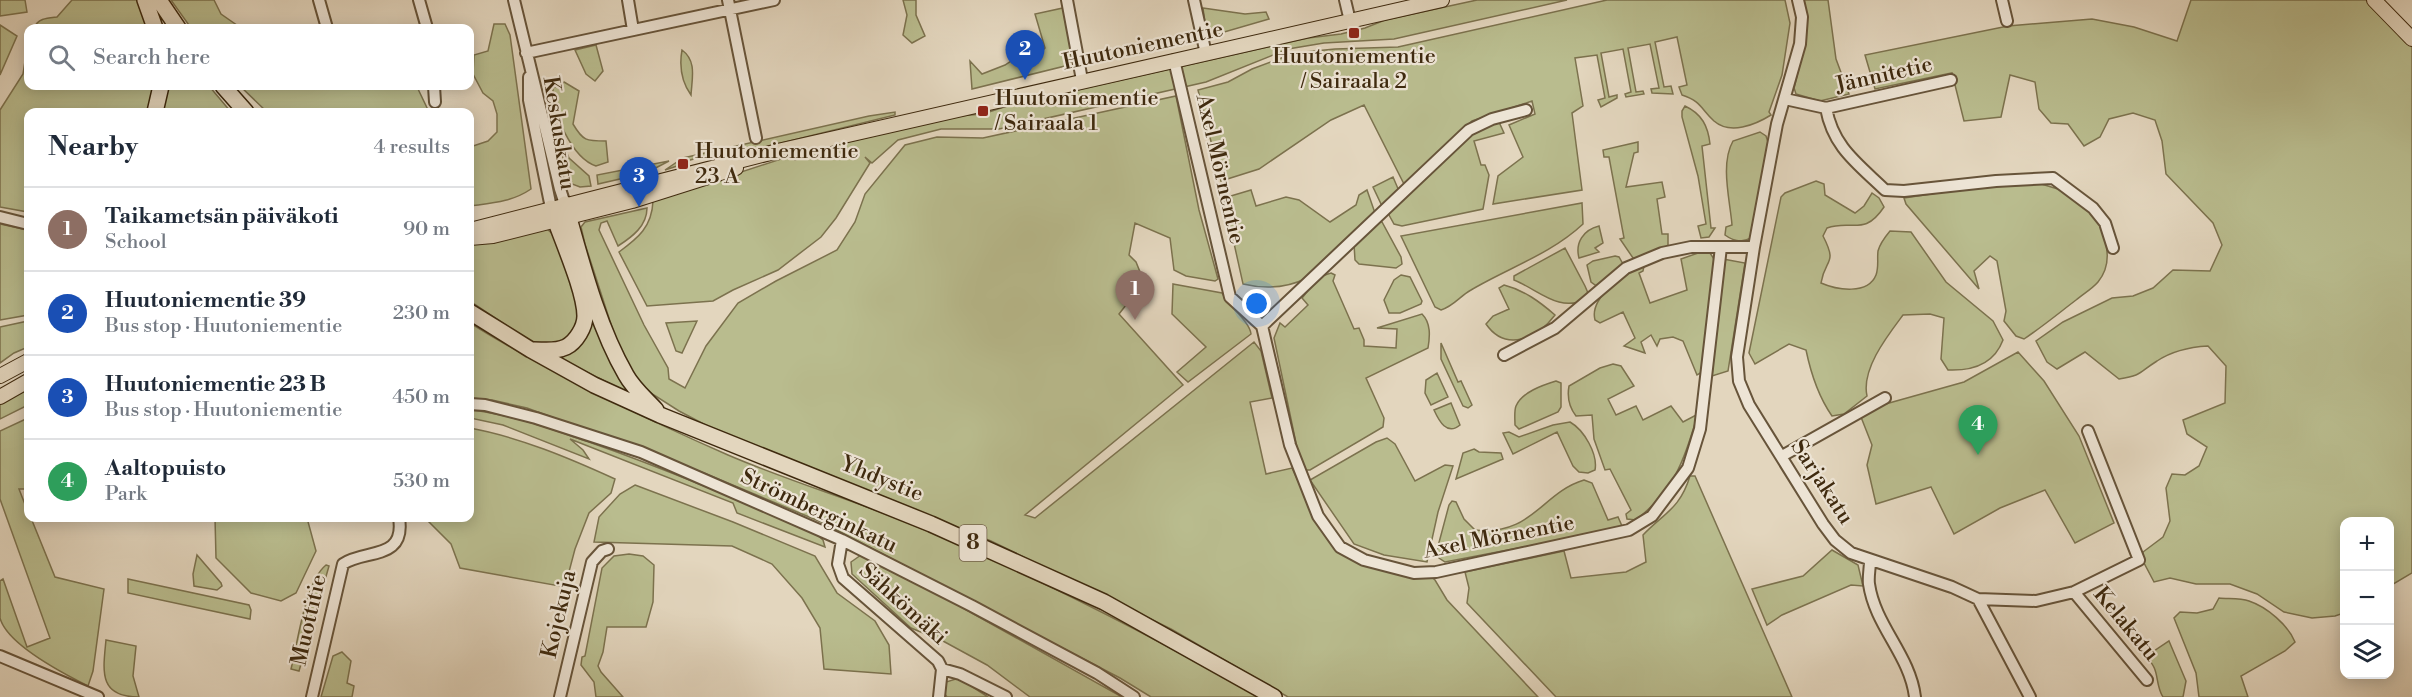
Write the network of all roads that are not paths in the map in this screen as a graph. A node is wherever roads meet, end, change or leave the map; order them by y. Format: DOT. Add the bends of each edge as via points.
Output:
graph roads {
  1 [pos="145,0"];
  2 [pos="159,0"];
  3 [pos="320,0"];
  4 [pos="419,0"];
  5 [pos="514,0"];
  6 [pos="627,0"];
  7 [pos="774,0"];
  8 [pos="1067,0"];
  9 [pos="1194,0"];
  10 [pos="1345,0"];
  11 [pos="1442,0"];
  12 [pos="1798,0"];
  13 [pos="2002,0"];
  14 [pos="2374,0"];
  15 [pos="729,5"];
  16 [pos="1350,21"];
  17 [pos="2007,21"];
  18 [pos="154,24"];
  19 [pos="175,24"];
  20 [pos="326,24"];
  21 [pos="427,24"];
  22 [pos="633,30"];
  23 [pos="2412,39"];
  24 [pos="1206,54"];
  25 [pos="527,59"];
  26 [pos="1174,60"];
  27 [pos="1082,80"];
  28 [pos="1951,80"];
  29 [pos="160,90"];
  30 [pos="227,90"];
  31 [pos="434,90"];
  32 [pos="1785,99"];
  33 [pos="435,102"];
  34 [pos="156,108"];
  35 [pos="242,108"];
  36 [pos="1826,108"];
  37 [pos="1526,110"];
  38 [pos="756,138"];
  39 [pos="560,212"];
  40 [pos="0,217"];
  41 [pos="24,223"];
  42 [pos="474,229"];
  43 [pos="474,238"];
  44 [pos="1721,247"];
  45 [pos="1754,247"];
  46 [pos="2113,248"];
  47 [pos="474,314"];
  48 [pos="1262,326"];
  49 [pos="531,350"];
  50 [pos="1504,355"];
  51 [pos="24,363"];
  52 [pos="0,376"];
  53 [pos="24,383"];
  54 [pos="0,397"];
  55 [pos="1885,398"];
  56 [pos="474,404"];
  57 [pos="660,415"];
  58 [pos="2088,431"];
  59 [pos="1782,456"];
  60 [pos="400,522"];
  61 [pos="842,540"];
  62 [pos="608,549"];
  63 [pos="1870,561"];
  64 [pos="2074,592"];
  65 [pos="1978,599"];
  66 [pos="0,656"];
  67 [pos="942,669"];
  68 [pos="2147,680"];
  69 [pos="98,697"];
  70 [pos="312,697"];
  71 [pos="560,697"];
  72 [pos="939,697"];
  73 [pos="1006,697"];
  74 [pos="1134,697"];
  75 [pos="1274,697"];
  76 [pos="1915,697"];
  77 [pos="2030,697"];
  1 -- 18 [label="highway"];
  2 -- 19 [label="highway"];
  3 -- 20 [label="street"];
  4 -- 21 [label="street"];
  5 -- 25 [label="street, Keskuskatu"];
  6 -- 22 [label="street"];
  7 -- 15 [label="street"];
  8 -- 27 [label="street"];
  9 -- 24 [label="street"];
  10 -- 16 [label="street"];
  11 -- 16 [label="main road, Huutoniementie"];
  12 -- 32 [label="street, Sarjakatu" via="1802,17 1800,44"];
  13 -- 17 [label="street"];
  14 -- 23 [label="main road"];
  15 -- 22 [label="street"];
  15 -- 38 [label="street"];
  16 -- 24 [label="main road, Huutoniementie"];
  22 -- 25 [label="street"];
  24 -- 26 [label="main road, Huutoniementie"];
  25 -- 39 [label="street, Keskuskatu" via="560,189"];
  26 -- 27 [label="main road, Huutoniementie"];
  26 -- 48 [label="street, Axel Mörnentie" via="1230,297"];
  27 -- 39 [label="main road, Huutoniementie" via="782,150 716,176"];
  28 -- 36 [label="street, Jännitetie"];
  29 -- 34 [label="highway"];
  30 -- 35 [label="highway"];
  31 -- 33 [label="street"];
  32 -- 36 [label="street"];
  32 -- 45 [label="street, Sarjakatu"];
  36 -- 46 [label="street" via="1835,139 1885,190 2053,178 2093,208 2105,223"];
  37 -- 48 [label="street" via="1492,118 1469,130"];
  39 -- 42 [label="main road, Huutoniementie"];
  39 -- 43 [label="main road, Huutoniementie" via="493,236"];
  39 -- 49 [label="highway" via="585,318 578,336 568,346"];
  39 -- 57 [label="highway" via="627,377"];
  40 -- 41 [label="street"];
  44 -- 45 [label="street"];
  44 -- 48 [label="street, Axel Mörnentie" via="1700,429 1688,468 1652,516 1629,530 1436,572 1414,573 1364,560 1340,547 1318,516 1290,445"];
  44 -- 50 [label="street" via="1691,247 1662,253 1626,268 1555,328"];
  45 -- 59 [label="street, Sarjakatu" via="1737,357 1739,381 1749,405"];
  47 -- 49 [label="highway, Yhdystie / 8"];
  49 -- 57 [label="highway, Yhdystie / 8"];
  51 -- 52 [label="main road"];
  53 -- 54 [label="main road"];
  55 -- 59 [label="street"];
  56 -- 61 [label="street, Strömberginkatu" via="536,418 641,452"];
  57 -- 75 [label="highway, Yhdystie / 8" via="931,524 1104,602"];
  58 -- 64 [label="street, Sarjakatu" via="2139,560"];
  59 -- 63 [label="street, Sarjakatu" via="1835,540"];
  60 -- 70 [label="street, Muottitie" via="394,543 386,551 343,564"];
  61 -- 67 [label="street, Sähkömäki" via="838,564 843,578 938,661"];
  61 -- 74 [label="street, Strömberginkatu" via="993,617"];
  62 -- 71 [label="street, Kojekuja" via="592,562"];
  63 -- 65 [label="street, Sarjakatu"];
  63 -- 76 [label="street" via="1868,582 1875,609 1906,668"];
  64 -- 65 [label="street, Sarjakatu" via="2036,601"];
  64 -- 68 [label="street, Kelakatu"];
  65 -- 77 [label="street"];
  66 -- 69 [label="street"];
  67 -- 72 [label="street, Sähkömäki"];
  67 -- 73 [label="street"];
}
